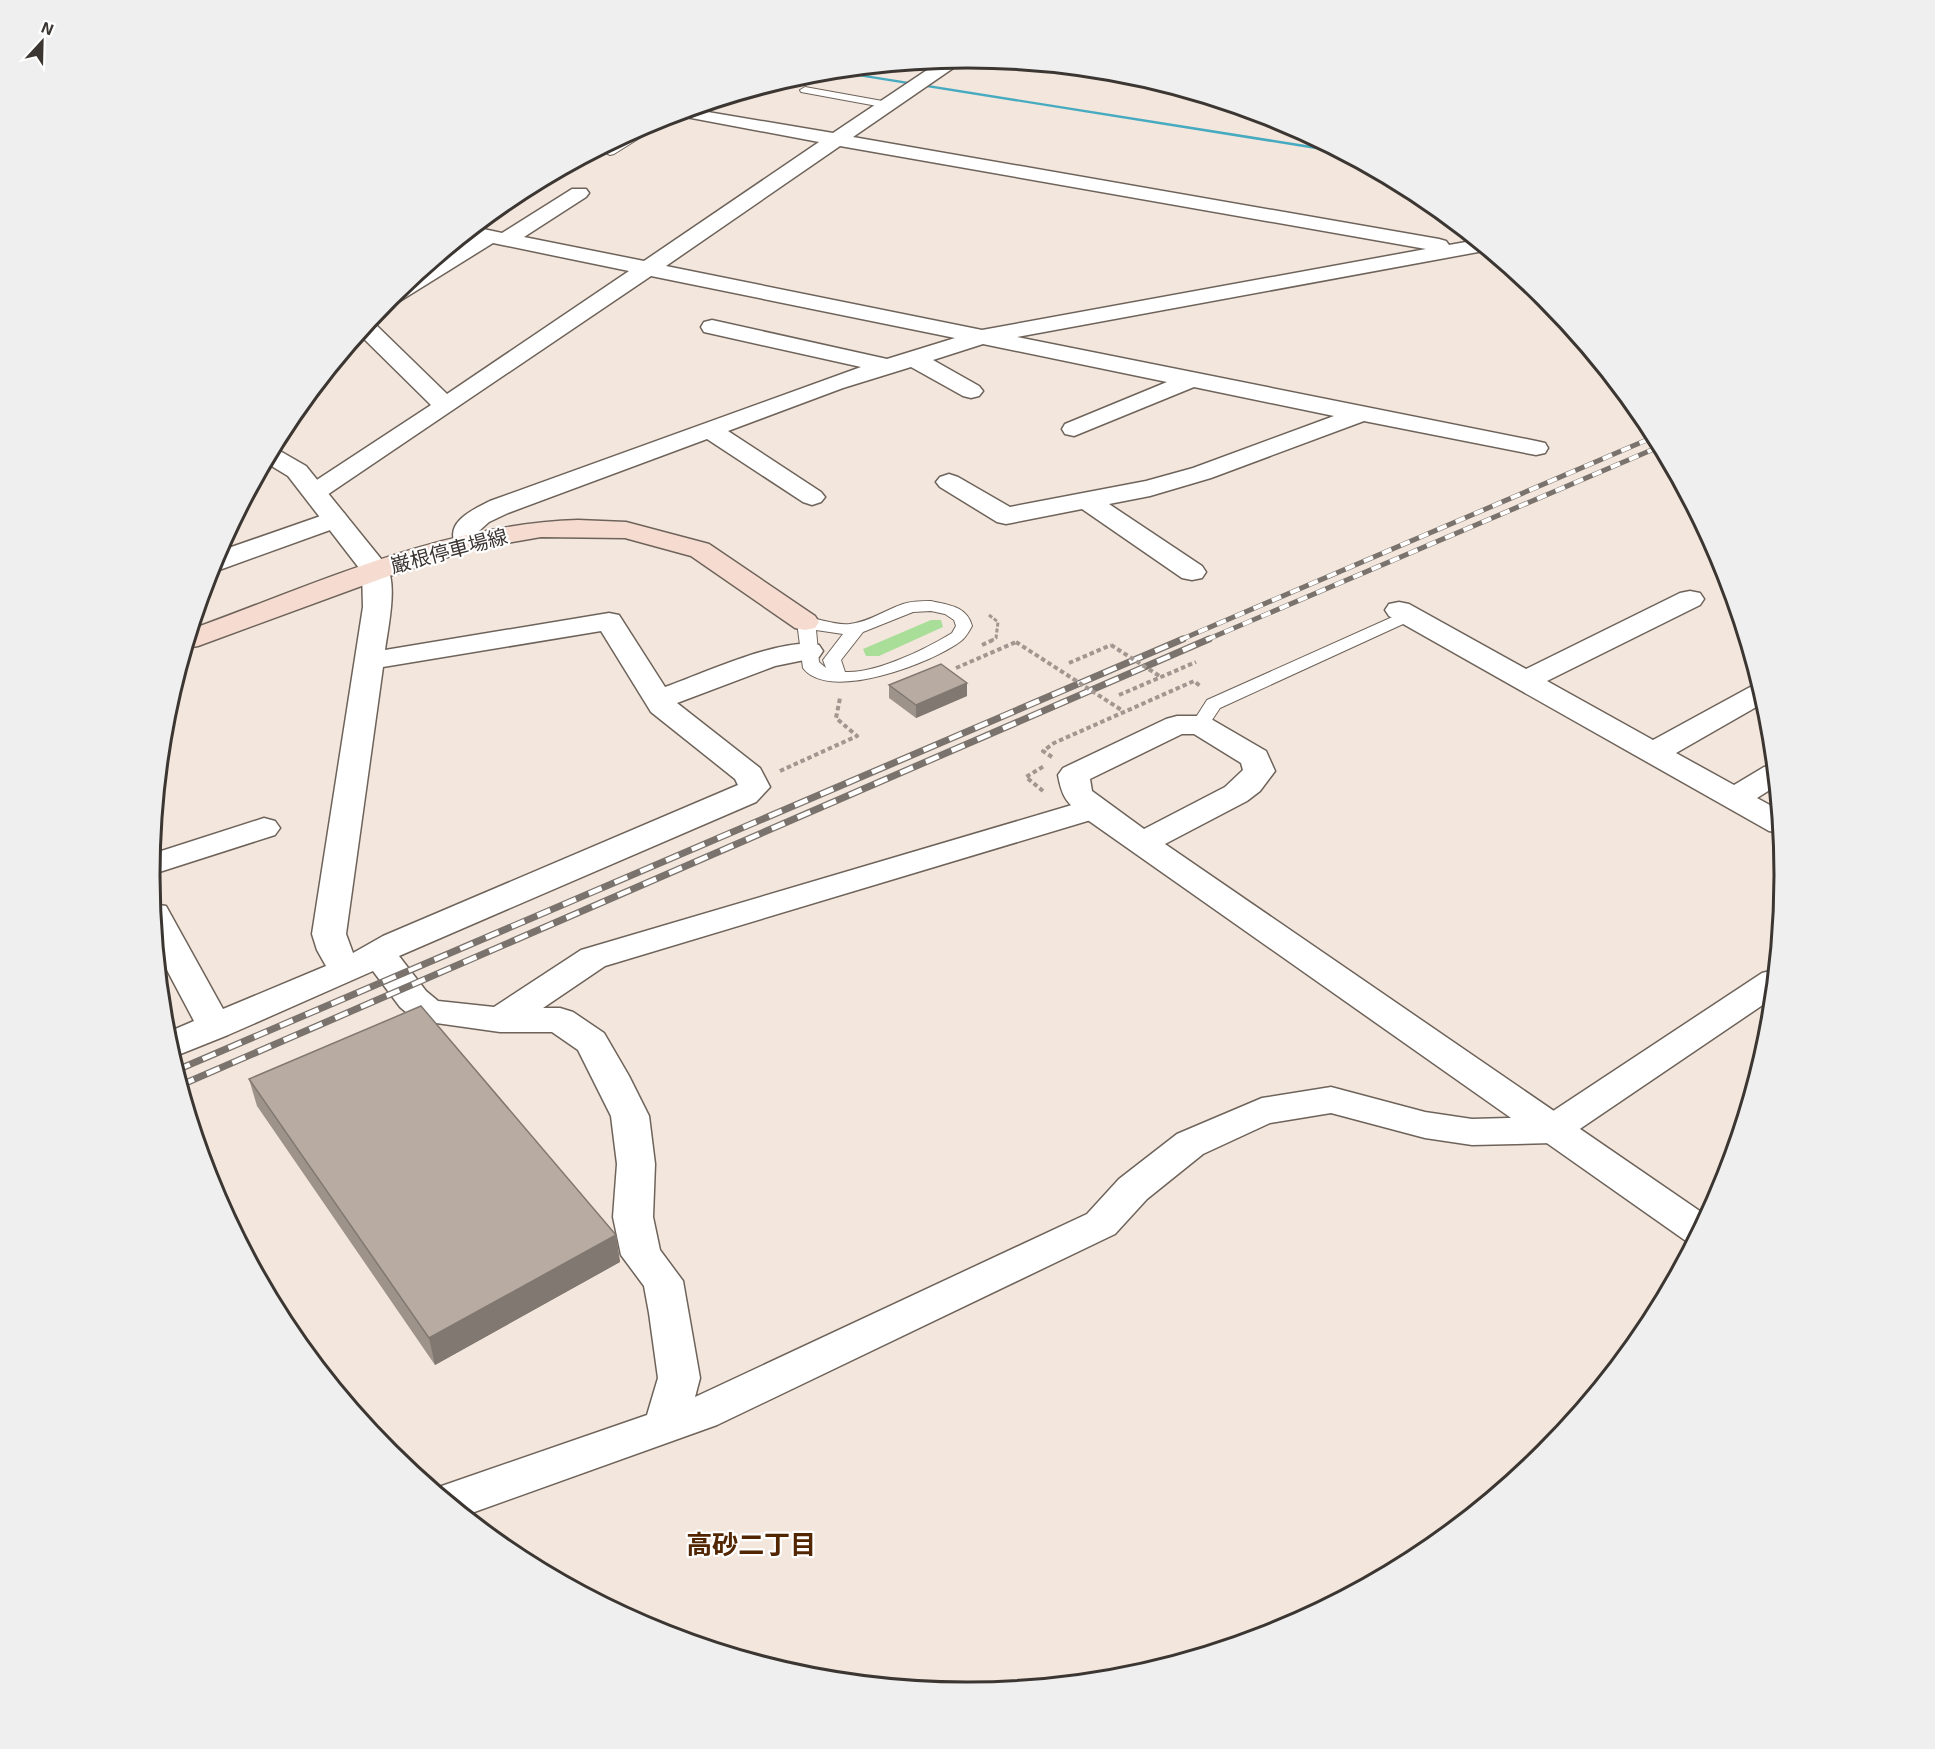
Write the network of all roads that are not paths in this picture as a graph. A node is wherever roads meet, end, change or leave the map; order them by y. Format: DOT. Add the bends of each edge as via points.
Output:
graph roads {
  1 [pos="941,69"];
  2 [pos="805,90"];
  3 [pos="888,105"];
  4 [pos="695,115"];
  5 [pos="837,141"];
  6 [pos="613,150"];
  7 [pos="610,152"];
  8 [pos="579,194"];
  9 [pos="476,234"];
  10 [pos="498,238"];
  11 [pos="1473,247"];
  12 [pos="648,268"];
  13 [pos="423,279"];
  14 [pos="758,291"];
  15 [pos="370,332"];
  16 [pos="986,336"];
  17 [pos="914,359"];
  18 [pos="888,366"];
  19 [pos="1189,381"];
  20 [pos="971,391"];
  21 [pos="446,406"];
  22 [pos="1361,414"];
  23 [pos="710,429"];
  24 [pos="1074,429"];
  25 [pos="1536,448"];
  26 [pos="277,458"];
  27 [pos="949,482"];
  28 [pos="315,492"];
  29 [pos="812,497"];
  30 [pos="1086,500"];
  31 [pos="335,519"];
  32 [pos="468,542"];
  33 [pos="226,558"];
  34 [pos="376,572"];
  35 [pos="1192,572"];
  36 [pos="1690,599"];
  37 [pos="1404,612"];
  38 [pos="804,622"];
  39 [pos="858,627"];
  40 [pos="196,637"];
  41 [pos="809,651"];
  42 [pos="369,661"];
  43 [pos="837,676"];
  44 [pos="1525,681"];
  45 [pos="1754,696"];
  46 [pos="658,700"];
  47 [pos="1200,725"];
  48 [pos="1653,753"];
  49 [pos="1769,778"];
  50 [pos="1734,798"];
  51 [pos="1094,809"];
  52 [pos="1773,820"];
  53 [pos="264,828"];
  54 [pos="1142,843"];
  55 [pos="160,862"];
  56 [pos="162,929"];
  57 [pos="378,953"];
  58 [pos="346,970"];
  59 [pos="1767,986"];
  60 [pos="500,1020"];
  61 [pos="215,1027"];
  62 [pos="178,1042"];
  63 [pos="1552,1130"];
  64 [pos="1693,1226"];
  65 [pos="665,1426"];
  66 [pos="457,1499"];
  1 -- 3 [label="street"];
  2 -- 3 [label="lane"];
  3 -- 5 [label="street"];
  4 -- 5 [label="street"];
  5 -- 11 [label="street"];
  5 -- 12 [label="street"];
  6 -- 7 [label="lane"];
  8 -- 10 [label="street"];
  9 -- 10 [label="street"];
  10 -- 12 [label="street"];
  10 -- 13 [label="street"];
  11 -- 16 [label="street"];
  12 -- 14 [label="street"];
  12 -- 21 [label="street"];
  14 -- 16 [label="street"];
  14 -- 18 [label="street" via="705,333"];
  15 -- 21 [label="street"];
  16 -- 17 [label="street"];
  16 -- 19 [label="street"];
  17 -- 18 [label="street"];
  17 -- 20 [label="street"];
  18 -- 23 [label="street"];
  19 -- 22 [label="street"];
  19 -- 24 [label="street"];
  21 -- 28 [label="street"];
  22 -- 25 [label="street"];
  22 -- 30 [label="street" via="1202,473"];
  23 -- 29 [label="street"];
  23 -- 32 [label="street" via="499,507 480,516 466,529"];
  26 -- 28 [label="street" via="297,471"];
  27 -- 30 [label="street" via="1006,516"];
  28 -- 31 [label="street"];
  30 -- 35 [label="street"];
  31 -- 33 [label="street"];
  31 -- 34 [label="street"];
  32 -- 34 [label="main road, 巌根停車場線"];
  32 -- 38 [label="main road, 巌根停車場線" via="541,529 578,528 626,530 668,539 700,550"];
  34 -- 40 [label="main road, 巌根停車場線"];
  34 -- 42 [label="street" via="377,607"];
  36 -- 44 [label="street"];
  37 -- 44 [label="street"];
  37 -- 47 [label="lane" via="1213,704"];
  38 -- 39 [label="lane" via="826,628"];
  38 -- 41 [label="lane" via="810,634"];
  39 -- 43 [label="lane" via="832,660"];
  39 -- 43 [label="lane" via="909,608 931,606 950,610 962,618 964,626 952,640 869,674"];
  41 -- 43 [label="lane" via="812,668"];
  41 -- 46 [label="street" via="768,659"];
  42 -- 46 [label="street" via="609,621"];
  42 -- 58 [label="street" via="329,934"];
  44 -- 48 [label="street"];
  45 -- 48 [label="street"];
  46 -- 57 [label="street" via="749,775 754,787 745,795"];
  47 -- 51 [label="street" via="1177,725 1074,775 1077,794"];
  47 -- 54 [label="street" via="1255,758 1259,771 1236,794"];
  48 -- 50 [label="street"];
  49 -- 50 [label="street"];
  50 -- 52 [label="street"];
  51 -- 54 [label="street"];
  51 -- 60 [label="street" via="593,958"];
  53 -- 55 [label="street"];
  54 -- 63 [label="street"];
  56 -- 61 [label="street"];
  57 -- 58 [label="street"];
  57 -- 60 [label="street" via="413,999 428,1012"];
  58 -- 61 [label="street"];
  59 -- 63 [label="street"];
  60 -- 65 [label="street" via="560,1020 591,1042 630,1116 636,1164 633,1217 641,1255 663,1281 679,1378"];
  61 -- 62 [label="street"];
  63 -- 64 [label="street"];
  63 -- 65 [label="street" via="1460,1130 1425,1125 1331,1100 1262,1111 1190,1144 1133,1189 1101,1224 702,1413"];
  65 -- 66 [label="street"];
}
